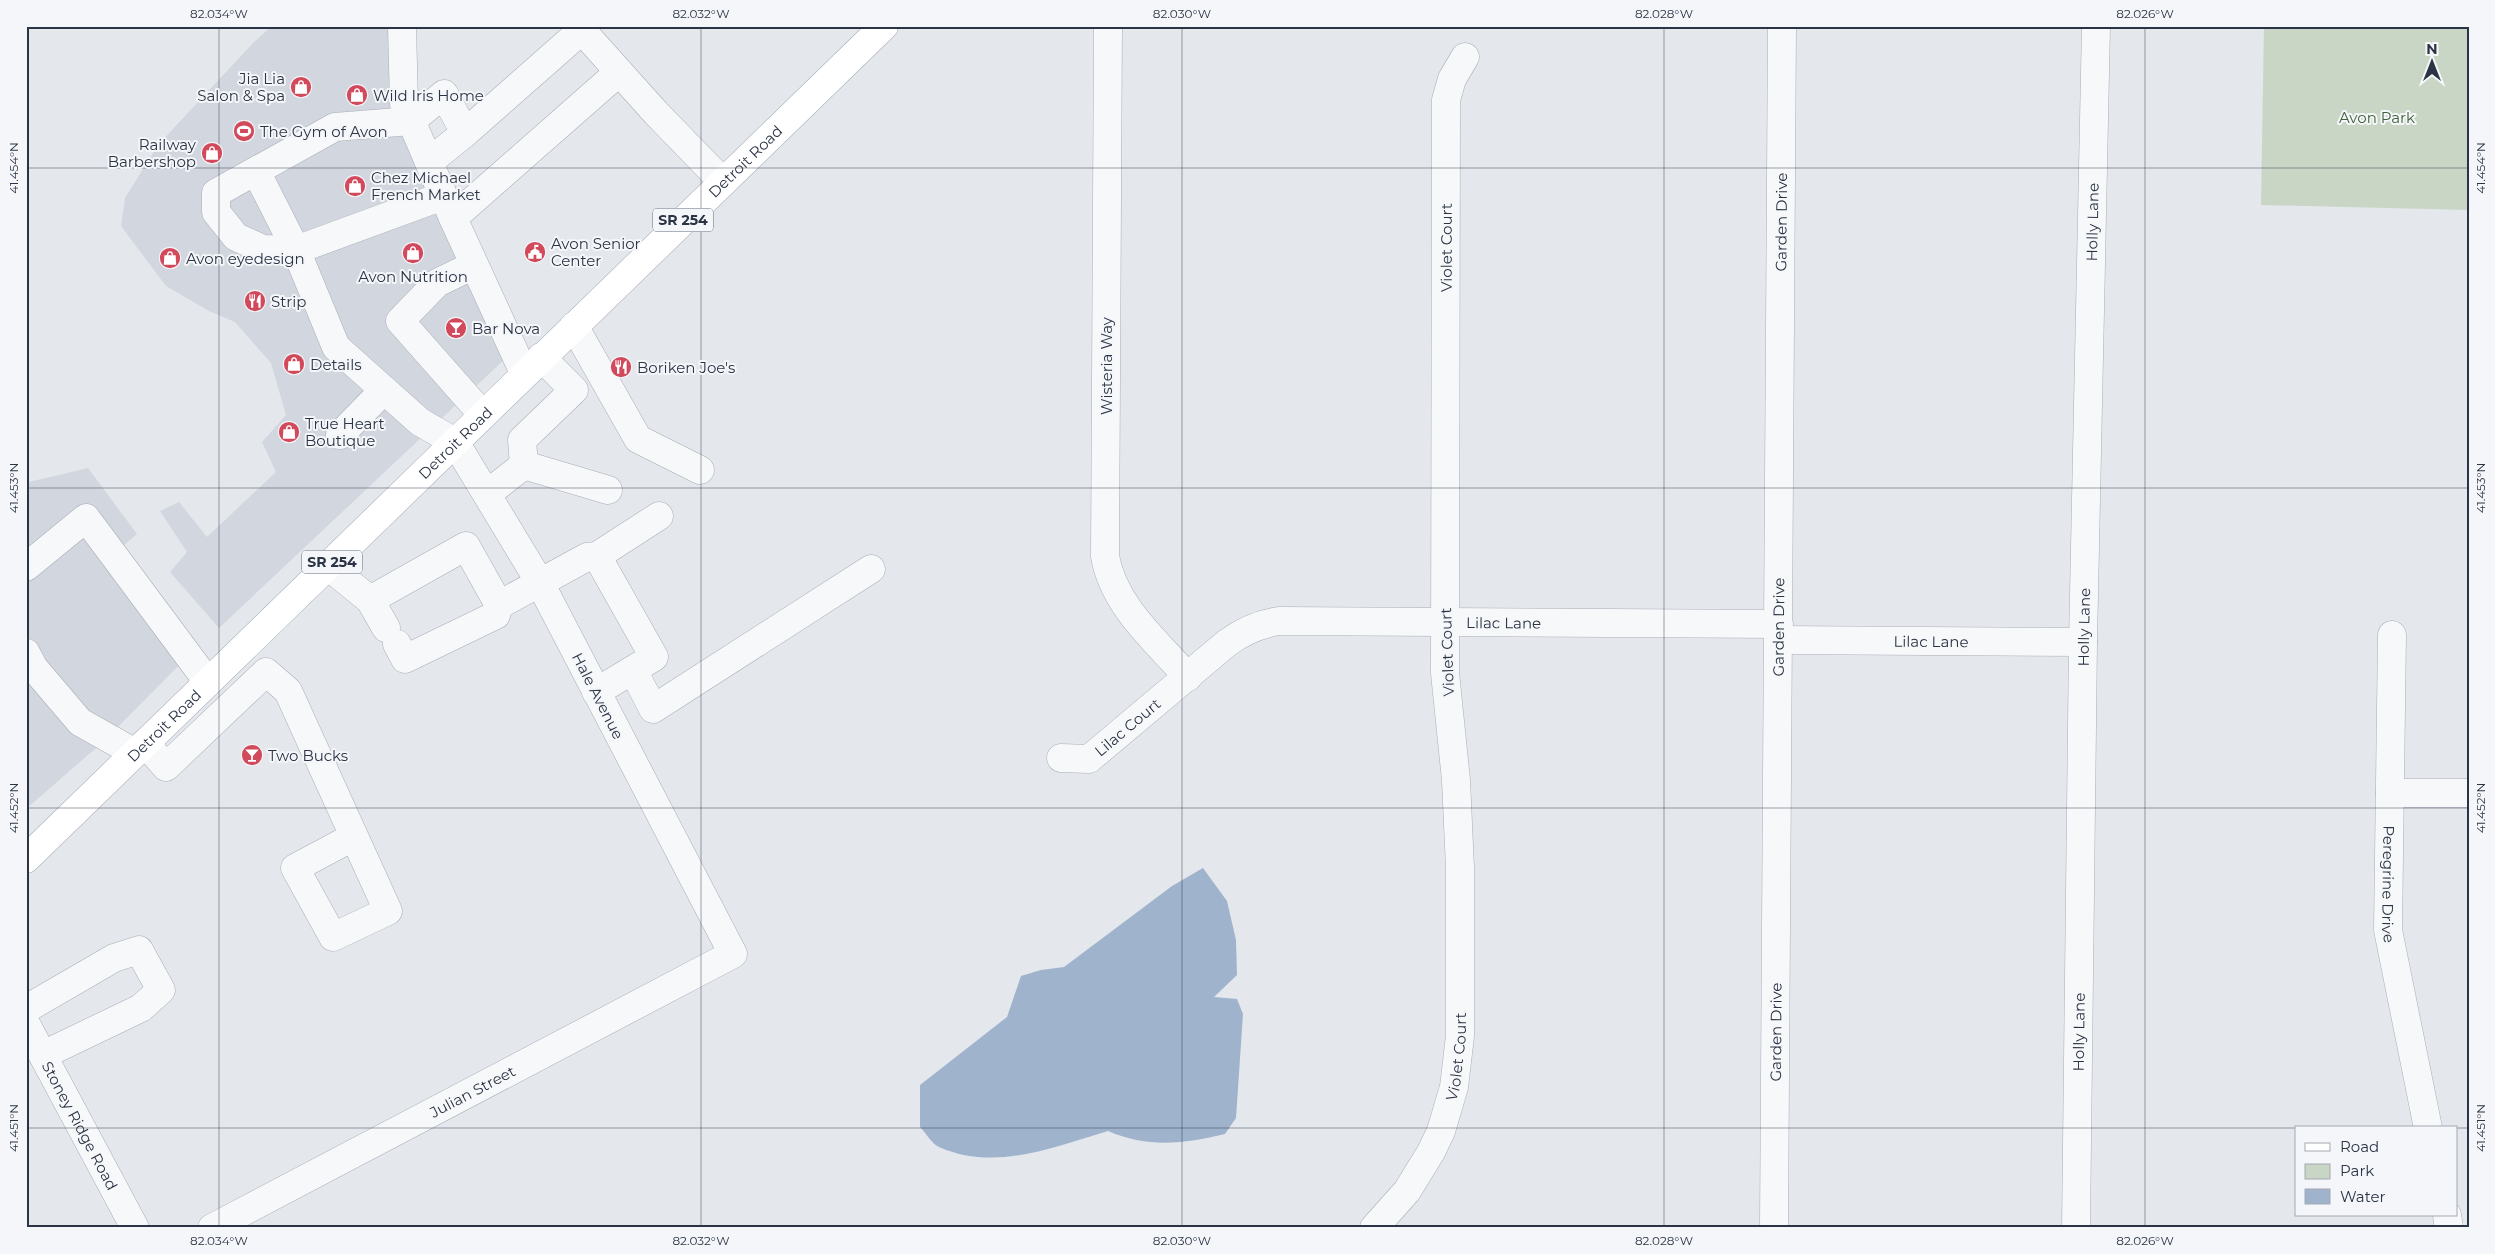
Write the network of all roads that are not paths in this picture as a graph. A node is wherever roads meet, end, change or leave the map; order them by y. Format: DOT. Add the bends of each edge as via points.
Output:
graph roads {
  1 [pos="402,26"];
  2 [pos="884,26"];
  3 [pos="1108,26"];
  4 [pos="1782,26"];
  5 [pos="2096,26"];
  6 [pos="580,28"];
  7 [pos="1465,57"];
  8 [pos="620,72"];
  9 [pos="411,121"];
  10 [pos="465,133"];
  11 [pos="429,162"];
  12 [pos="256,171"];
  13 [pos="723,182"];
  14 [pos="448,207"];
  15 [pos="296,250"];
  16 [pos="474,265"];
  17 [pos="574,326"];
  18 [pos="533,365"];
  19 [pos="383,391"];
  20 [pos="483,415"];
  21 [pos="340,435"];
  22 [pos="455,442"];
  23 [pos="524,465"];
  24 [pos="700,470"];
  25 [pos="608,490"];
  26 [pos="487,494"];
  27 [pos="659,516"];
  28 [pos="597,556"];
  29 [pos="328,566"];
  30 [pos="26,567"];
  31 [pos="871,569"];
  32 [pos="539,582"];
  33 [pos="370,600"];
  34 [pos="499,606"];
  35 [pos="1445,622"];
  36 [pos="1779,632"];
  37 [pos="2392,635"];
  38 [pos="2083,642"];
  39 [pos="242,650"];
  40 [pos="26,653"];
  41 [pos="633,670"];
  42 [pos="266,672"];
  43 [pos="1188,677"];
  44 [pos="208,682"];
  45 [pos="596,692"];
  46 [pos="187,702"];
  47 [pos="211,725"];
  48 [pos="140,748"];
  49 [pos="1061,758"];
  50 [pos="2390,793"];
  51 [pos="2469,793"];
  52 [pos="353,838"];
  53 [pos="30,847"];
  54 [pos="733,954"];
  55 [pos="26,1009"];
  56 [pos="26,1024"];
  57 [pos="43,1055"];
  58 [pos="2428,1126"];
  59 [pos="135,1228"];
  60 [pos="212,1228"];
  61 [pos="1374,1228"];
  62 [pos="1774,1228"];
  63 [pos="2076,1228"];
  1 -- 9 [label="street" via="404,104"];
  2 -- 13 [label="main road, Detroit Road / SR 254"];
  3 -- 43 [label="street, Wisteria Way" via="1105,556 1116,593"];
  4 -- 36 [label="street, Garden Drive"];
  5 -- 38 [label="street, Holly Lane"];
  6 -- 8 [label="street"];
  6 -- 10 [label="street"];
  7 -- 35 [label="street, Violet Court" via="1452,79 1446,100"];
  8 -- 13 [label="street"];
  8 -- 14 [label="street"];
  9 -- 10 [label="street" via="444,94"];
  9 -- 11 [label="street"];
  9 -- 12 [label="street" via="335,127"];
  10 -- 11 [label="street"];
  11 -- 14 [label="street"];
  12 -- 15 [label="street"];
  12 -- 15 [label="street" via="216,193 216,212 236,238 263,249"];
  13 -- 17 [label="main road, Detroit Road / SR 254"];
  14 -- 15 [label="street"];
  14 -- 16 [label="street"];
  15 -- 19 [label="street" via="336,347"];
  16 -- 18 [label="street"];
  16 -- 20 [label="street" via="436,283 400,321"];
  17 -- 18 [label="main road, Detroit Road / SR 254"];
  17 -- 24 [label="street" via="638,439"];
  18 -- 20 [label="main road, Detroit Road / SR 254"];
  18 -- 23 [label="street" via="574,390 522,440"];
  19 -- 21 [label="street"];
  19 -- 22 [label="street" via="420,422"];
  20 -- 22 [label="main road, Detroit Road / SR 254"];
  22 -- 26 [label="street, Hale Avenue"];
  22 -- 29 [label="main road, Detroit Road / SR 254"];
  23 -- 25 [label="street"];
  23 -- 26 [label="street"];
  26 -- 32 [label="street, Hale Avenue"];
  27 -- 28 [label="street"];
  28 -- 32 [label="street" via="586,558"];
  28 -- 41 [label="street" via="654,657"];
  29 -- 33 [label="street"];
  29 -- 39 [label="main road, Detroit Road / SR 254"];
  30 -- 44 [label="street" via="86,518"];
  31 -- 41 [label="street" via="653,710"];
  32 -- 34 [label="street"];
  32 -- 45 [label="street, Hale Avenue"];
  33 -- 34 [label="street" via="466,546"];
  33 -- 34 [label="street" via="406,659 496,615"];
  35 -- 36 [label="street, Lilac Lane"];
  35 -- 43 [label="street, Lilac Lane" via="1279,621 1264,624 1242,632"];
  35 -- 61 [label="street, Violet Court" via="1445,673 1456,780 1460,868 1458,1065 1448,1109 1432,1152 1407,1191"];
  36 -- 38 [label="street, Lilac Lane"];
  36 -- 62 [label="street, Garden Drive"];
  37 -- 50 [label="street, Peregrine Drive"];
  38 -- 63 [label="street, Holly Lane"];
  39 -- 42 [label="street"];
  39 -- 44 [label="main road, Detroit Road / SR 254"];
  40 -- 48 [label="street" via="34,668 80,722"];
  41 -- 45 [label="street"];
  42 -- 47 [label="street"];
  42 -- 52 [label="street" via="288,691"];
  43 -- 49 [label="street, Lilac Court" via="1089,759"];
  44 -- 46 [label="main road, Detroit Road / SR 254"];
  45 -- 54 [label="street, Hale Avenue"];
  46 -- 47 [label="street"];
  46 -- 48 [label="main road, Detroit Road / SR 254"];
  47 -- 48 [label="street" via="166,767"];
  48 -- 53 [label="main road, Detroit Road / SR 254"];
  50 -- 51 [label="street"];
  50 -- 58 [label="street, Peregrine Drive" via="2388,930"];
  54 -- 60 [label="street, Julian Street"];
  55 -- 57 [label="street" via="114,958 139,950 161,990 141,1008"];
  56 -- 57 [label="street, Stoney Ridge Road"];
  57 -- 59 [label="street, Stoney Ridge Road"];
}
